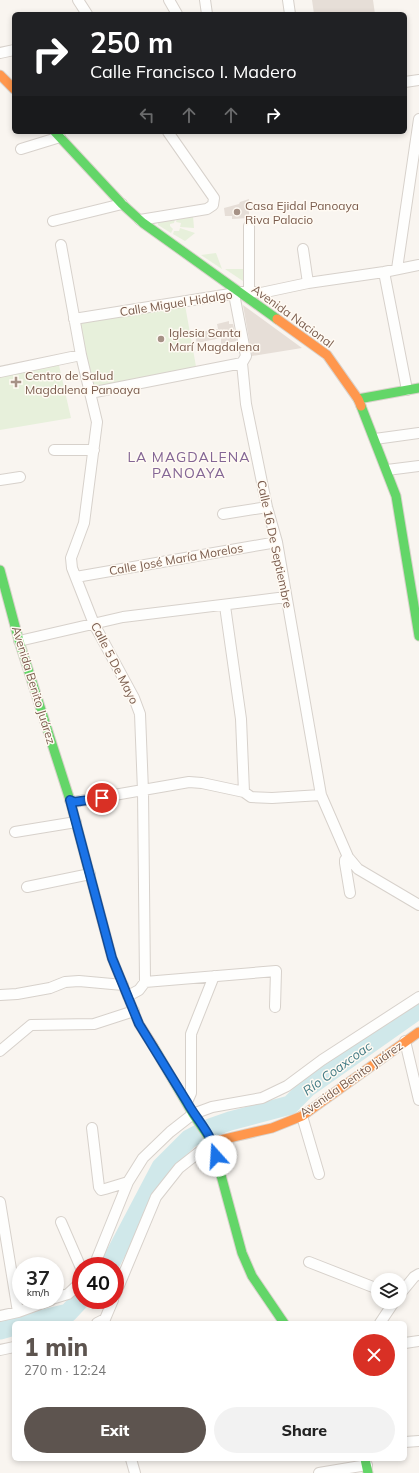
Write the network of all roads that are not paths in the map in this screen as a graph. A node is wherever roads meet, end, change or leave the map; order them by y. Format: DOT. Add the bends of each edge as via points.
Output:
graph roads {
  1 [pos="78,0"];
  2 [pos="169,0"];
  3 [pos="205,0"];
  4 [pos="288,0"];
  5 [pos="86,12"];
  6 [pos="176,12"];
  7 [pos="207,12"];
  8 [pos="290,12"];
  9 [pos="12,50"];
  10 [pos="0,53"];
  11 [pos="0,75"];
  12 [pos="419,80"];
  13 [pos="407,82"];
  14 [pos="12,87"];
  15 [pos="419,119"];
  16 [pos="169,134"];
  17 [pos="57,135"];
  18 [pos="21,149"];
  19 [pos="122,204"];
  20 [pos="140,220"];
  21 [pos="54,221"];
  22 [pos="249,226"];
  23 [pos="61,245"];
  24 [pos="303,248"];
  25 [pos="419,265"];
  26 [pos="397,269"];
  27 [pos="384,272"];
  28 [pos="308,283"];
  29 [pos="241,292"];
  30 [pos="74,319"];
  31 [pos="81,355"];
  32 [pos="242,363"];
  33 [pos="0,372"];
  34 [pos="419,388"];
  35 [pos="407,390"];
  36 [pos="90,393"];
  37 [pos="358,399"];
  38 [pos="419,433"];
  39 [pos="375,439"];
  40 [pos="54,450"];
  41 [pos="94,450"];
  42 [pos="419,466"];
  43 [pos="387,470"];
  44 [pos="20,477"];
  45 [pos="0,480"];
  46 [pos="267,507"];
  47 [pos="223,514"];
  48 [pos="277,542"];
  49 [pos="0,570"];
  50 [pos="76,577"];
  51 [pos="286,597"];
  52 [pos="225,606"];
  53 [pos="417,613"];
  54 [pos="94,624"];
  55 [pos="419,636"];
  56 [pos="19,641"];
  57 [pos="142,791"];
  58 [pos="244,792"];
  59 [pos="321,795"];
  60 [pos="70,800"];
  61 [pos="76,822"];
  62 [pos="15,832"];
  63 [pos="348,856"];
  64 [pos="90,874"];
  65 [pos="27,887"];
  66 [pos="350,893"];
  67 [pos="419,905"];
  68 [pos="214,976"];
  69 [pos="145,982"];
  70 [pos="123,985"];
  71 [pos="0,996"];
  72 [pos="128,996"];
  73 [pos="419,997"];
  74 [pos="275,1007"];
  75 [pos="134,1011"];
  76 [pos="419,1032"];
  77 [pos="405,1041"];
  78 [pos="0,1051"];
  79 [pos="419,1100"];
  80 [pos="187,1102"];
  81 [pos="193,1114"];
  82 [pos="302,1116"];
  83 [pos="92,1128"];
  84 [pos="210,1138"];
  85 [pos="319,1174"];
  86 [pos="128,1182"];
  87 [pos="0,1202"];
  88 [pos="61,1222"];
  89 [pos="76,1257"];
  90 [pos="98,1257"];
  91 [pos="309,1262"];
  92 [pos="124,1273"];
  93 [pos="419,1274"];
  94 [pos="371,1286"];
  95 [pos="407,1286"];
  96 [pos="26,1309"];
  97 [pos="108,1309"];
  98 [pos="389,1309"];
  99 [pos="18,1312"];
  100 [pos="0,1316"];
  101 [pos="102,1321"];
  102 [pos="283,1321"];
  103 [pos="381,1321"];
  104 [pos="419,1341"];
  105 [pos="407,1343"];
  106 [pos="12,1347"];
  107 [pos="0,1350"];
  108 [pos="419,1441"];
  109 [pos="407,1442"];
  110 [pos="132,1461"];
  111 [pos="367,1466"];
  112 [pos="135,1473"];
  113 [pos="319,1473"];
  1 -- 5 [label="street"];
  2 -- 6 [label="street"];
  3 -- 7 [label="street"];
  4 -- 8 [label="street"];
  9 -- 10 [label="street"];
  11 -- 14 [label="street"];
  12 -- 13 [label="street"];
  15 -- 26 [label="street"];
  16 -- 20 [label="street" via="214,198 213,205 207,210"];
  17 -- 18 [label="street"];
  17 -- 19 [label="street, Avenida Nacional"];
  19 -- 20 [label="street, Avenida Nacional"];
  19 -- 21 [label="street"];
  20 -- 29 [label="street, Avenida Nacional"];
  22 -- 29 [label="street, Calle 16 De Septiembre"];
  23 -- 30 [label="street"];
  24 -- 28 [label="street"];
  25 -- 26 [label="street, Calle Miguel Hidalgo"];
  26 -- 27 [label="street, Calle Miguel Hidalgo"];
  27 -- 28 [label="street, Calle Miguel Hidalgo"];
  27 -- 35 [label="street"];
  28 -- 29 [label="street, Calle Miguel Hidalgo" via="261,293"];
  29 -- 30 [label="street, Calle Miguel Hidalgo"];
  29 -- 32 [label="street, Calle 16 De Septiembre" via="246,356"];
  29 -- 37 [label="street, Avenida Nacional" via="327,355"];
  30 -- 31 [label="street"];
  31 -- 33 [label="street"];
  31 -- 36 [label="street, Calle 5 De Mayo"];
  32 -- 36 [label="street"];
  32 -- 46 [label="street, Calle 16 De Septiembre" via="246,404"];
  34 -- 35 [label="street"];
  35 -- 37 [label="street"];
  36 -- 41 [label="street, Calle 5 De Mayo" via="97,422"];
  37 -- 39 [label="street, Avenida Nacional"];
  38 -- 39 [label="street"];
  39 -- 43 [label="street, Avenida Nacional"];
  40 -- 41 [label="street"];
  41 -- 50 [label="street, Calle 5 De Mayo" via="84,523 71,558"];
  42 -- 43 [label="street"];
  43 -- 53 [label="street, Avenida Nacional" via="396,496"];
  44 -- 45 [label="street"];
  46 -- 47 [label="street"];
  46 -- 48 [label="street, Calle 16 De Septiembre"];
  48 -- 50 [label="street, Calle José María Morelos"];
  48 -- 51 [label="street, Calle 16 De Septiembre"];
  49 -- 56 [label="street, Avenida Benito Juárez"];
  50 -- 54 [label="street, Calle 5 De Mayo"];
  51 -- 52 [label="street"];
  51 -- 59 [label="street, Calle 16 De Septiembre"];
  52 -- 54 [label="street" via="123,617"];
  52 -- 58 [label="street" via="241,719"];
  53 -- 55 [label="street, Avenida Nacional"];
  54 -- 56 [label="street"];
  54 -- 57 [label="street, Calle 5 De Mayo" via="140,714"];
  56 -- 60 [label="street, Avenida Benito Juárez"];
  57 -- 58 [label="street" via="189,782"];
  57 -- 60 [label="street" via="74,802"];
  57 -- 69 [label="street, Calle 5 De Mayo"];
  58 -- 59 [label="street" via="252,797 272,798"];
  59 -- 63 [label="street, Calle 16 De Septiembre"];
  60 -- 61 [label="street, Avenida Benito Juárez"];
  61 -- 62 [label="street"];
  61 -- 64 [label="street, Avenida Benito Juárez"];
  63 -- 66 [label="street" via="345,863"];
  63 -- 67 [label="street" via="358,869"];
  64 -- 65 [label="street"];
  64 -- 70 [label="street, Avenida Benito Juárez" via="112,958"];
  68 -- 69 [label="street"];
  68 -- 74 [label="street" via="276,971"];
  68 -- 80 [label="street" via="191,1034 191,1093"];
  69 -- 72 [label="street" via="139,990"];
  70 -- 71 [label="street" via="79,980 50,988"];
  70 -- 72 [label="street, Avenida Benito Juárez"];
  72 -- 75 [label="street, Avenida Benito Juárez"];
  73 -- 81 [label="street" via="287,1086 262,1098 212,1107"];
  75 -- 78 [label="street" via="94,1024 31,1025"];
  75 -- 80 [label="street, Avenida Benito Juárez" via="139,1024"];
  76 -- 77 [label="street, Avenida Benito Juárez"];
  77 -- 79 [label="street"];
  77 -- 82 [label="street, Avenida Benito Juárez"];
  80 -- 81 [label="street, Avenida Benito Juárez"];
  81 -- 84 [label="street, Avenida Benito Juárez"];
  81 -- 86 [label="street" via="143,1158"];
  82 -- 84 [label="street, Avenida Benito Juárez" via="272,1128"];
  82 -- 85 [label="street"];
  83 -- 86 [label="street" via="101,1190"];
  84 -- 92 [label="street" via="179,1168 156,1197"];
  84 -- 102 [label="street, Avenida Benito Juárez" via="242,1253 252,1276"];
  86 -- 90 [label="street"];
  87 -- 99 [label="street"];
  88 -- 89 [label="street"];
  91 -- 94 [label="street"];
  93 -- 95 [label="street"];
  96 -- 99 [label="street"];
  97 -- 101 [label="street"];
  98 -- 103 [label="street"];
  99 -- 100 [label="street"];
  104 -- 105 [label="street"];
  106 -- 107 [label="street"];
  108 -- 109 [label="street"];
  110 -- 112 [label="street"];
  111 -- 113 [label="street"];
}
